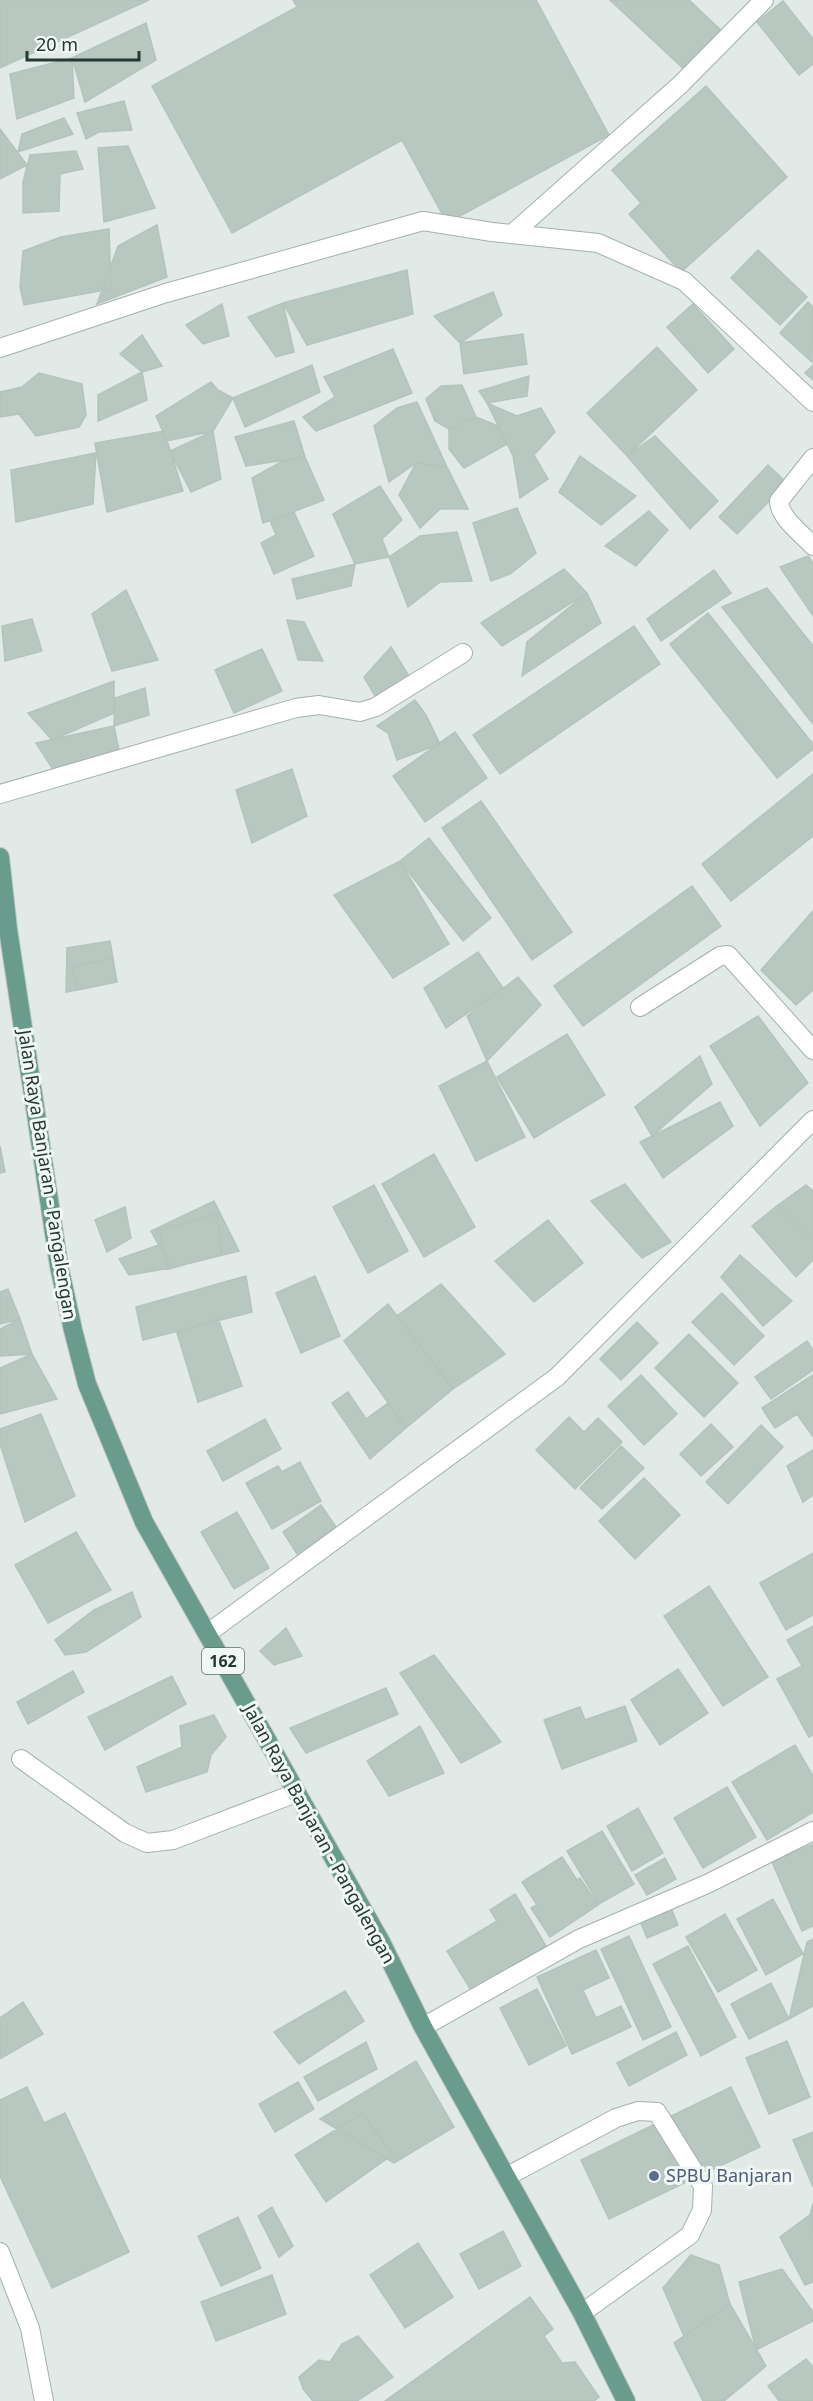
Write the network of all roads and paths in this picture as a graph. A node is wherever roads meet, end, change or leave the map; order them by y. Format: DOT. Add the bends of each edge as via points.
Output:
graph roads {
  1 [pos="764,0"];
  2 [pos="512,234"];
  3 [pos="0,348"];
  4 [pos="813,402"];
  5 [pos="813,458"];
  6 [pos="813,546"];
  7 [pos="463,653"];
  8 [pos="0,794"];
  9 [pos="0,857"];
  10 [pos="640,1007"];
  11 [pos="813,1050"];
  12 [pos="813,1120"];
  13 [pos="208,1633"];
  14 [pos="21,1759"];
  15 [pos="296,1792"];
  16 [pos="813,1831"];
  17 [pos="423,2027"];
  18 [pos="506,2177"];
  19 [pos="0,2252"];
  20 [pos="582,2313"];
  21 [pos="44,2401"];
  22 [pos="627,2401"];
  1 -- 2 [label="street" via="680,85"];
  2 -- 3 [label="street" via="423,221 166,293"];
  2 -- 4 [label="street" via="598,243 684,281"];
  5 -- 6 [label="street" via="779,506"];
  7 -- 8 [label="street" via="376,707 360,712 319,705 296,708"];
  9 -- 13 [label="main road, Jalan Raya Banjaran - Pangalengan / 162" via="59,1266 87,1384 144,1522"];
  10 -- 11 [label="street" via="720,956 728,956"];
  12 -- 13 [label="street" via="557,1377"];
  13 -- 15 [label="main road, Jalan Raya Banjaran - Pangalengan / 162"];
  14 -- 15 [label="street" via="125,1833 147,1843 173,1840"];
  15 -- 17 [label="main road, Jalan Raya Banjaran - Pangalengan / 162" via="381,1942"];
  16 -- 17 [label="street" via="707,1884 579,1938"];
  17 -- 18 [label="main road, Jalan Raya Banjaran - Pangalengan / 162"];
  18 -- 20 [label="main road, Jalan Raya Banjaran - Pangalengan / 162"];
  18 -- 20 [label="street" via="616,2118 638,2111 657,2112 703,2186 702,2210 690,2235"];
  19 -- 21 [label="street" via="30,2328"];
  20 -- 22 [label="main road, Jalan Raya Banjaran - Pangalengan / 162"];
}
